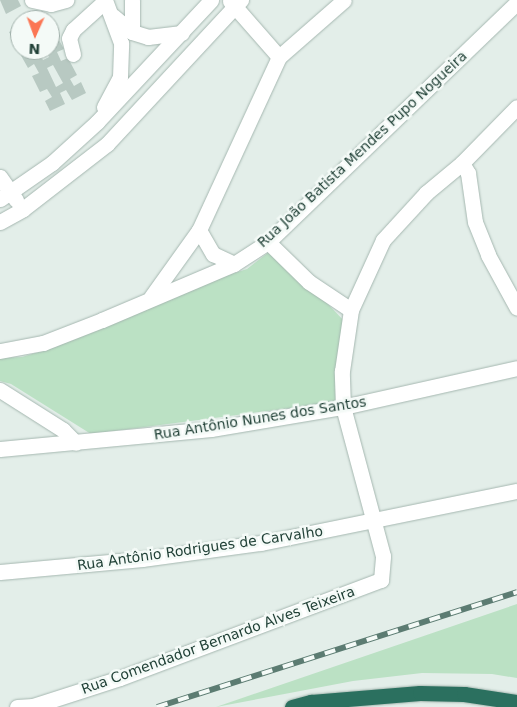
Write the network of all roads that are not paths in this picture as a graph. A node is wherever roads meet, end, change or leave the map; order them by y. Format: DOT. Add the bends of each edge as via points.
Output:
graph roads {
  1 [pos="32,0"];
  2 [pos="66,0"];
  3 [pos="105,0"];
  4 [pos="132,0"];
  5 [pos="211,0"];
  6 [pos="344,0"];
  7 [pos="235,2"];
  8 [pos="517,2"];
  9 [pos="113,16"];
  10 [pos="132,32"];
  11 [pos="182,33"];
  12 [pos="73,54"];
  13 [pos="280,58"];
  14 [pos="517,107"];
  15 [pos="96,122"];
  16 [pos="462,163"];
  17 [pos="0,177"];
  18 [pos="5,196"];
  19 [pos="23,209"];
  20 [pos="0,222"];
  21 [pos="199,230"];
  22 [pos="268,242"];
  23 [pos="234,264"];
  24 [pos="150,298"];
  25 [pos="517,308"];
  26 [pos="351,310"];
  27 [pos="0,351"];
  28 [pos="517,368"];
  29 [pos="0,390"];
  30 [pos="343,407"];
  31 [pos="76,443"];
  32 [pos="0,449"];
  33 [pos="517,491"];
  34 [pos="374,522"];
  35 [pos="0,572"];
  36 [pos="517,702"];
  37 [pos="17,707"];
  38 [pos="292,707"];
  1 -- 2 [label="street" via="51,4"];
  3 -- 9 [label="street"];
  3 -- 12 [label="street" via="73,30 69,38"];
  4 -- 10 [label="street"];
  5 -- 11 [label="street"];
  6 -- 13 [label="street"];
  7 -- 13 [label="street"];
  7 -- 19 [label="street" via="107,144"];
  8 -- 22 [label="street, Rua João Batista Mendes Pupo Nogueira"];
  9 -- 10 [label="street"];
  9 -- 15 [label="street" via="120,43 120,77"];
  10 -- 11 [label="street" via="164,38"];
  11 -- 15 [label="street"];
  13 -- 21 [label="street"];
  14 -- 16 [label="street"];
  15 -- 18 [label="street" via="52,163"];
  16 -- 25 [label="street" via="468,172 475,222 488,256"];
  16 -- 26 [label="street" via="426,192 383,240"];
  17 -- 18 [label="street"];
  18 -- 19 [label="street"];
  19 -- 20 [label="street"];
  21 -- 23 [label="street" via="213,254"];
  21 -- 24 [label="street"];
  22 -- 23 [label="street, Rua João Batista Mendes Pupo Nogueira"];
  22 -- 26 [label="street" via="309,282"];
  23 -- 24 [label="street, Rua João Batista Mendes Pupo Nogueira"];
  24 -- 27 [label="street, Rua João Batista Mendes Pupo Nogueira" via="43,343"];
  26 -- 30 [label="street" via="342,371"];
  28 -- 30 [label="street, Rua Antônio Nunes dos Santos"];
  29 -- 31 [label="street" via="63,430"];
  30 -- 31 [label="street, Rua Antônio Nunes dos Santos" via="211,429"];
  30 -- 34 [label="street"];
  31 -- 32 [label="street, Rua Antônio Nunes dos Santos"];
  33 -- 34 [label="street, Rua Antônio Rodrigues de Carvalho"];
  34 -- 35 [label="street, Rua Antônio Rodrigues de Carvalho" via="261,543 152,558"];
  34 -- 37 [label="street, Rua Comendador Bernardo Alves Teixeira" via="383,556 381,580 120,678 33,706"];
  36 -- 38 [label="highway" via="464,694 420,693 311,702"];
}
